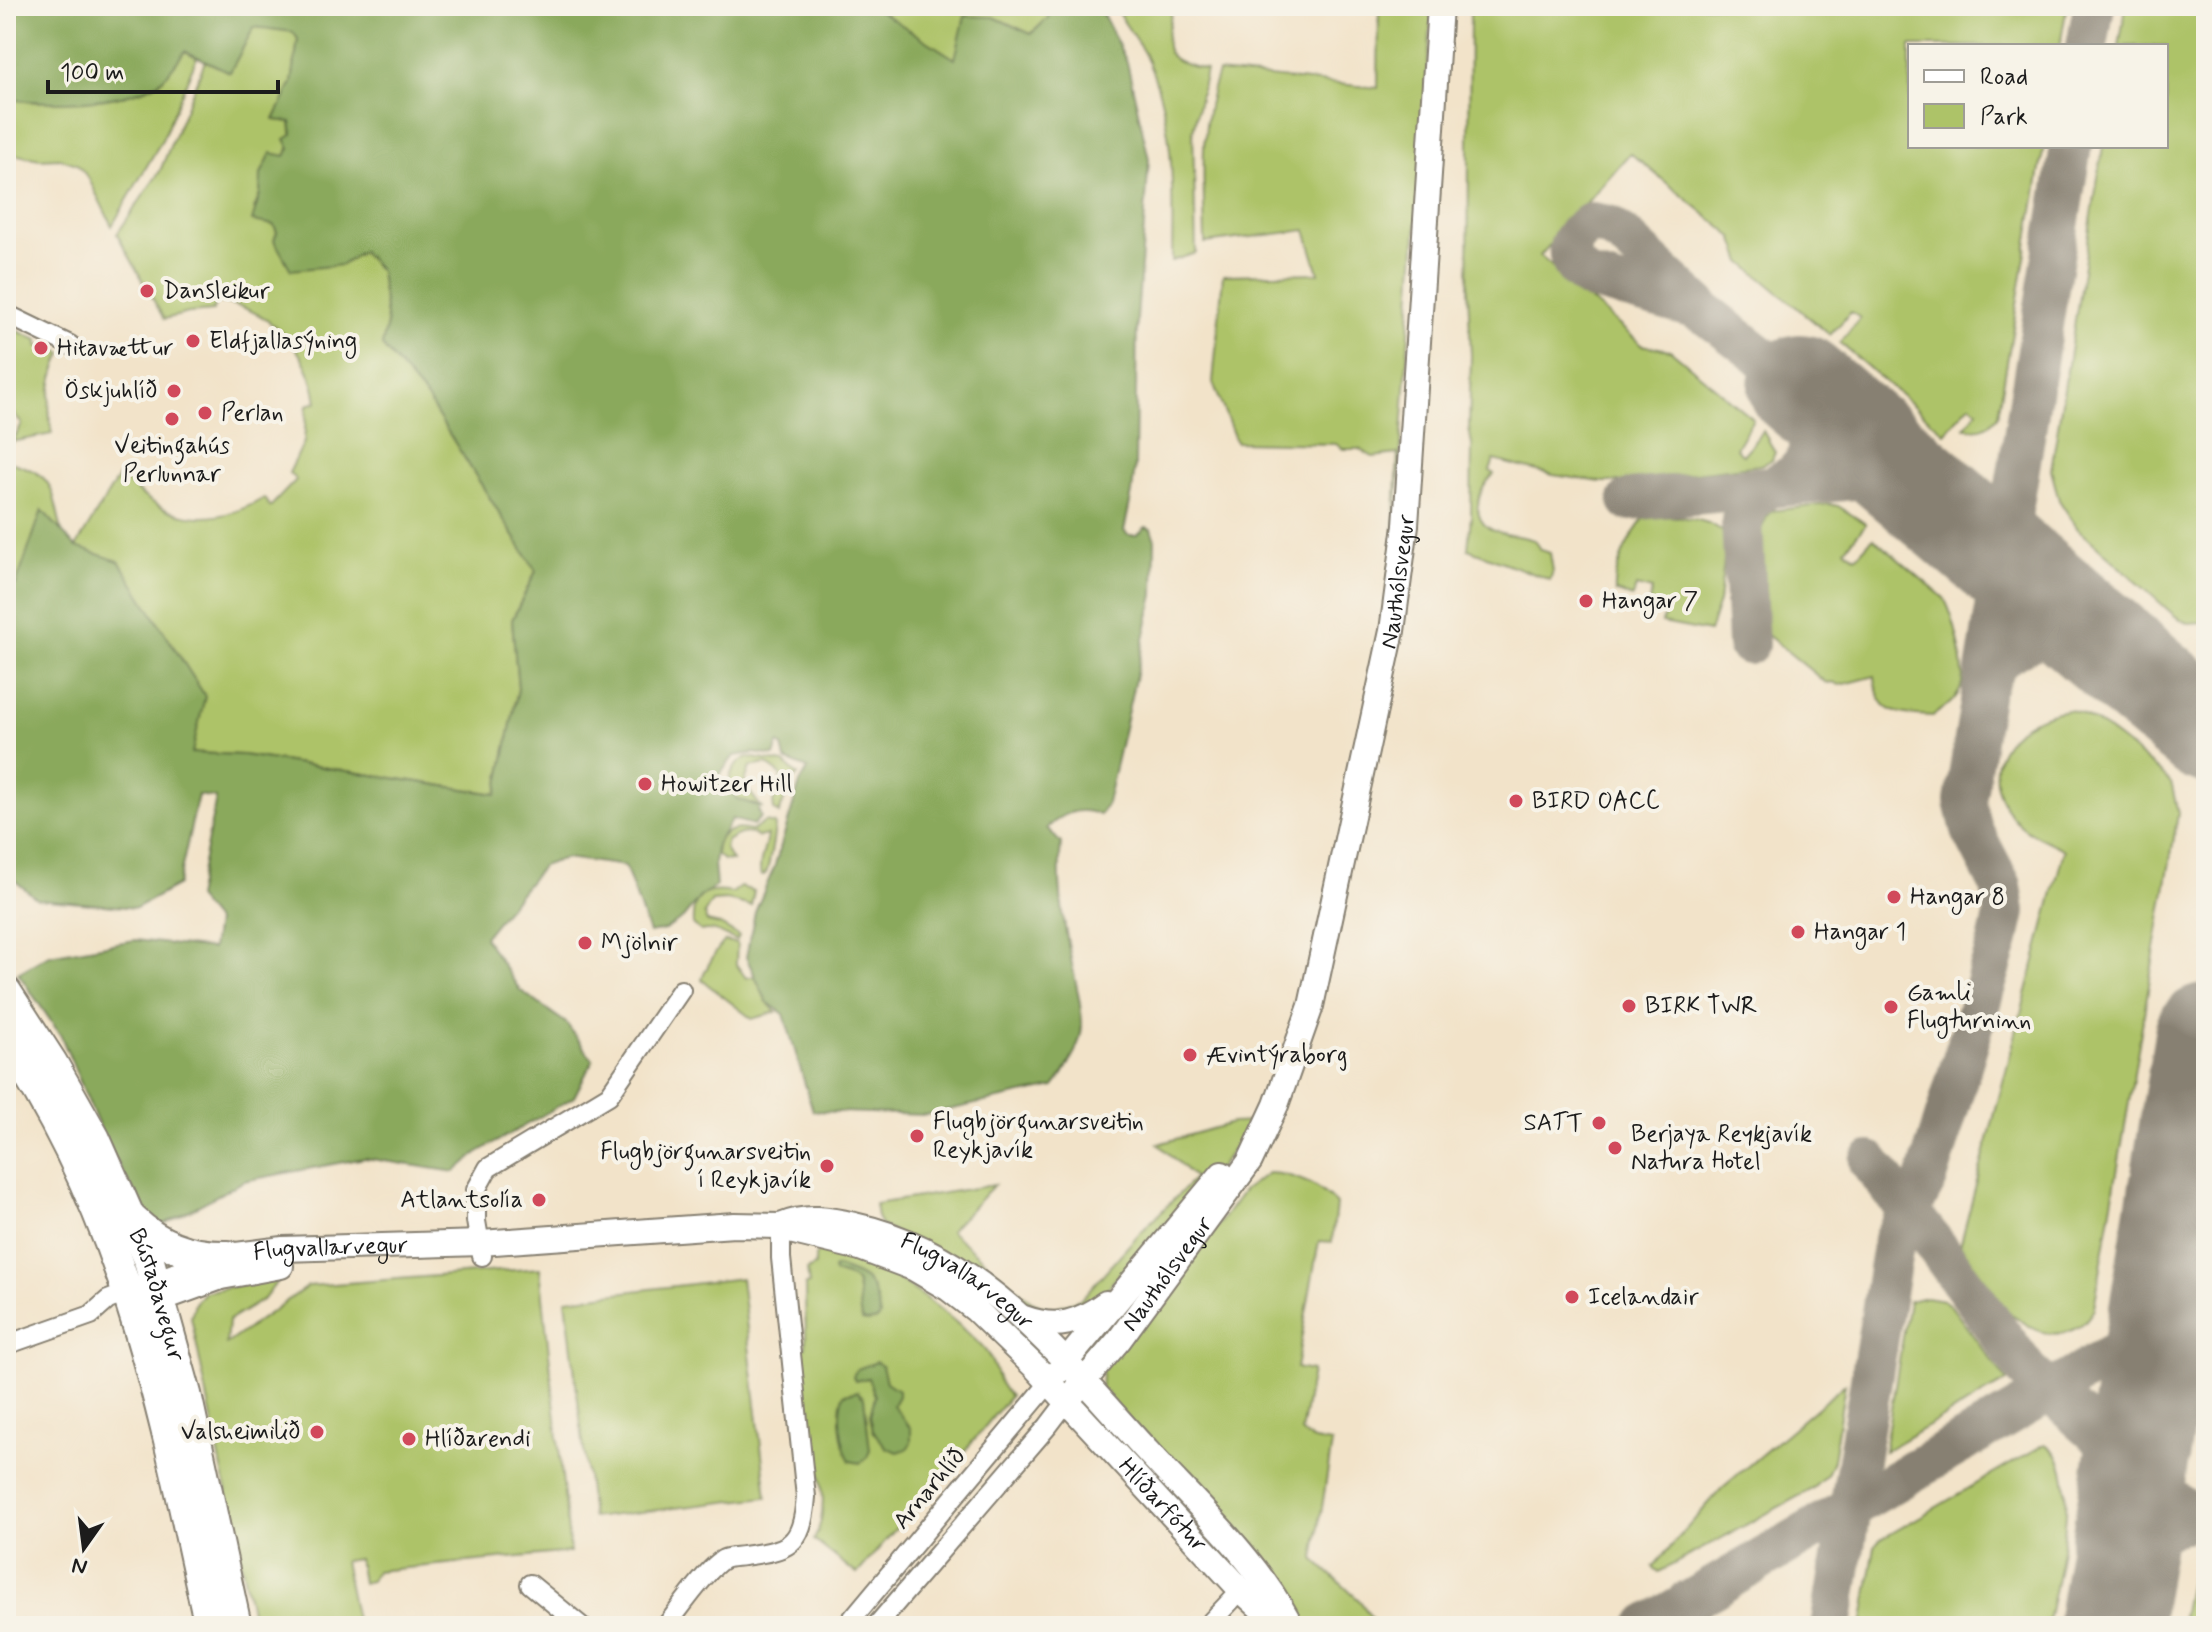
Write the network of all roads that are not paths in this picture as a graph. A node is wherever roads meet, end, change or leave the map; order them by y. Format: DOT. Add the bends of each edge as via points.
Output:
graph roads {
  1 [pos="1440,6"];
  2 [pos="6,314"];
  3 [pos="70,345"];
  4 [pos="681,990"];
  5 [pos="6,992"];
  6 [pos="6,1040"];
  7 [pos="1258,1139"];
  8 [pos="132,1220"];
  9 [pos="781,1226"];
  10 [pos="481,1250"];
  11 [pos="228,1256"];
  12 [pos="1131,1284"];
  13 [pos="145,1296"];
  14 [pos="1024,1318"];
  15 [pos="6,1345"];
  16 [pos="1066,1362"];
  17 [pos="1050,1382"];
  18 [pos="1084,1382"];
  19 [pos="1067,1401"];
  20 [pos="530,1584"];
  21 [pos="1241,1590"];
  22 [pos="869,1599"];
  23 [pos="888,1622"];
  24 [pos="210,1626"];
  25 [pos="236,1626"];
  26 [pos="581,1626"];
  27 [pos="666,1626"];
  28 [pos="846,1626"];
  29 [pos="1207,1626"];
  30 [pos="1280,1626"];
  31 [pos="1291,1626"];
  1 -- 7 [label="street, Nauthólsvegur" via="1407,510 1392,631 1314,995 1276,1105"];
  2 -- 3 [label="street"];
  4 -- 10 [label="street" via="609,1095 488,1168 476,1190"];
  5 -- 8 [label="main road, Bústaðavegur" via="74,1100"];
  6 -- 13 [label="main road, Bústaðavegur" via="67,1140 112,1244"];
  7 -- 12 [label="street, Nauthólsvegur" via="1235,1158"];
  7 -- 18 [label="street, Nauthólsvegur" via="1240,1177"];
  8 -- 11 [label="main road" via="181,1251"];
  8 -- 13 [label="main road, Bústaðavegur"];
  9 -- 10 [label="street, Flugvallarvegur" via="585,1236"];
  9 -- 14 [label="street, Flugvallarvegur" via="797,1219 821,1219 903,1239 974,1277"];
  9 -- 17 [label="street, Flugvallarvegur" via="920,1271 976,1310"];
  9 -- 27 [label="street" via="806,1497 802,1525 785,1549 724,1559"];
  10 -- 11 [label="street, Flugvallarvegur" via="283,1249"];
  10 -- 13 [label="street, Flugvallarvegur" via="283,1265"];
  11 -- 13 [label="street, Flugvallarvegur"];
  12 -- 14 [label="street" via="1072,1323 1046,1325"];
  12 -- 16 [label="street, Nauthólsvegur"];
  13 -- 15 [label="street, Flugvallarvegur" via="114,1316 91,1315"];
  13 -- 24 [label="main road, Bústaðavegur" via="156,1379"];
  13 -- 25 [label="main road, Bústaðavegur" via="209,1488"];
  14 -- 16 [label="street, Flugvallarvegur"];
  16 -- 17 [label="street, Nauthólsvegur"];
  16 -- 18 [label="street, Flugvallarvegur"];
  17 -- 19 [label="street, Hlíðarfótur"];
  17 -- 22 [label="street, Arnarhlíð"];
  18 -- 19 [label="street, Nauthólsvegur"];
  18 -- 31 [label="street, Hlíðarfótur" via="1238,1552"];
  19 -- 21 [label="street, Hlíðarfótur"];
  19 -- 23 [label="street, Arnarhlíð"];
  20 -- 26 [label="street"];
  21 -- 29 [label="street"];
  21 -- 30 [label="street, Hlíðarfótur"];
  22 -- 23 [label="street"];
  22 -- 28 [label="street, Arnarhlíð"];
}
